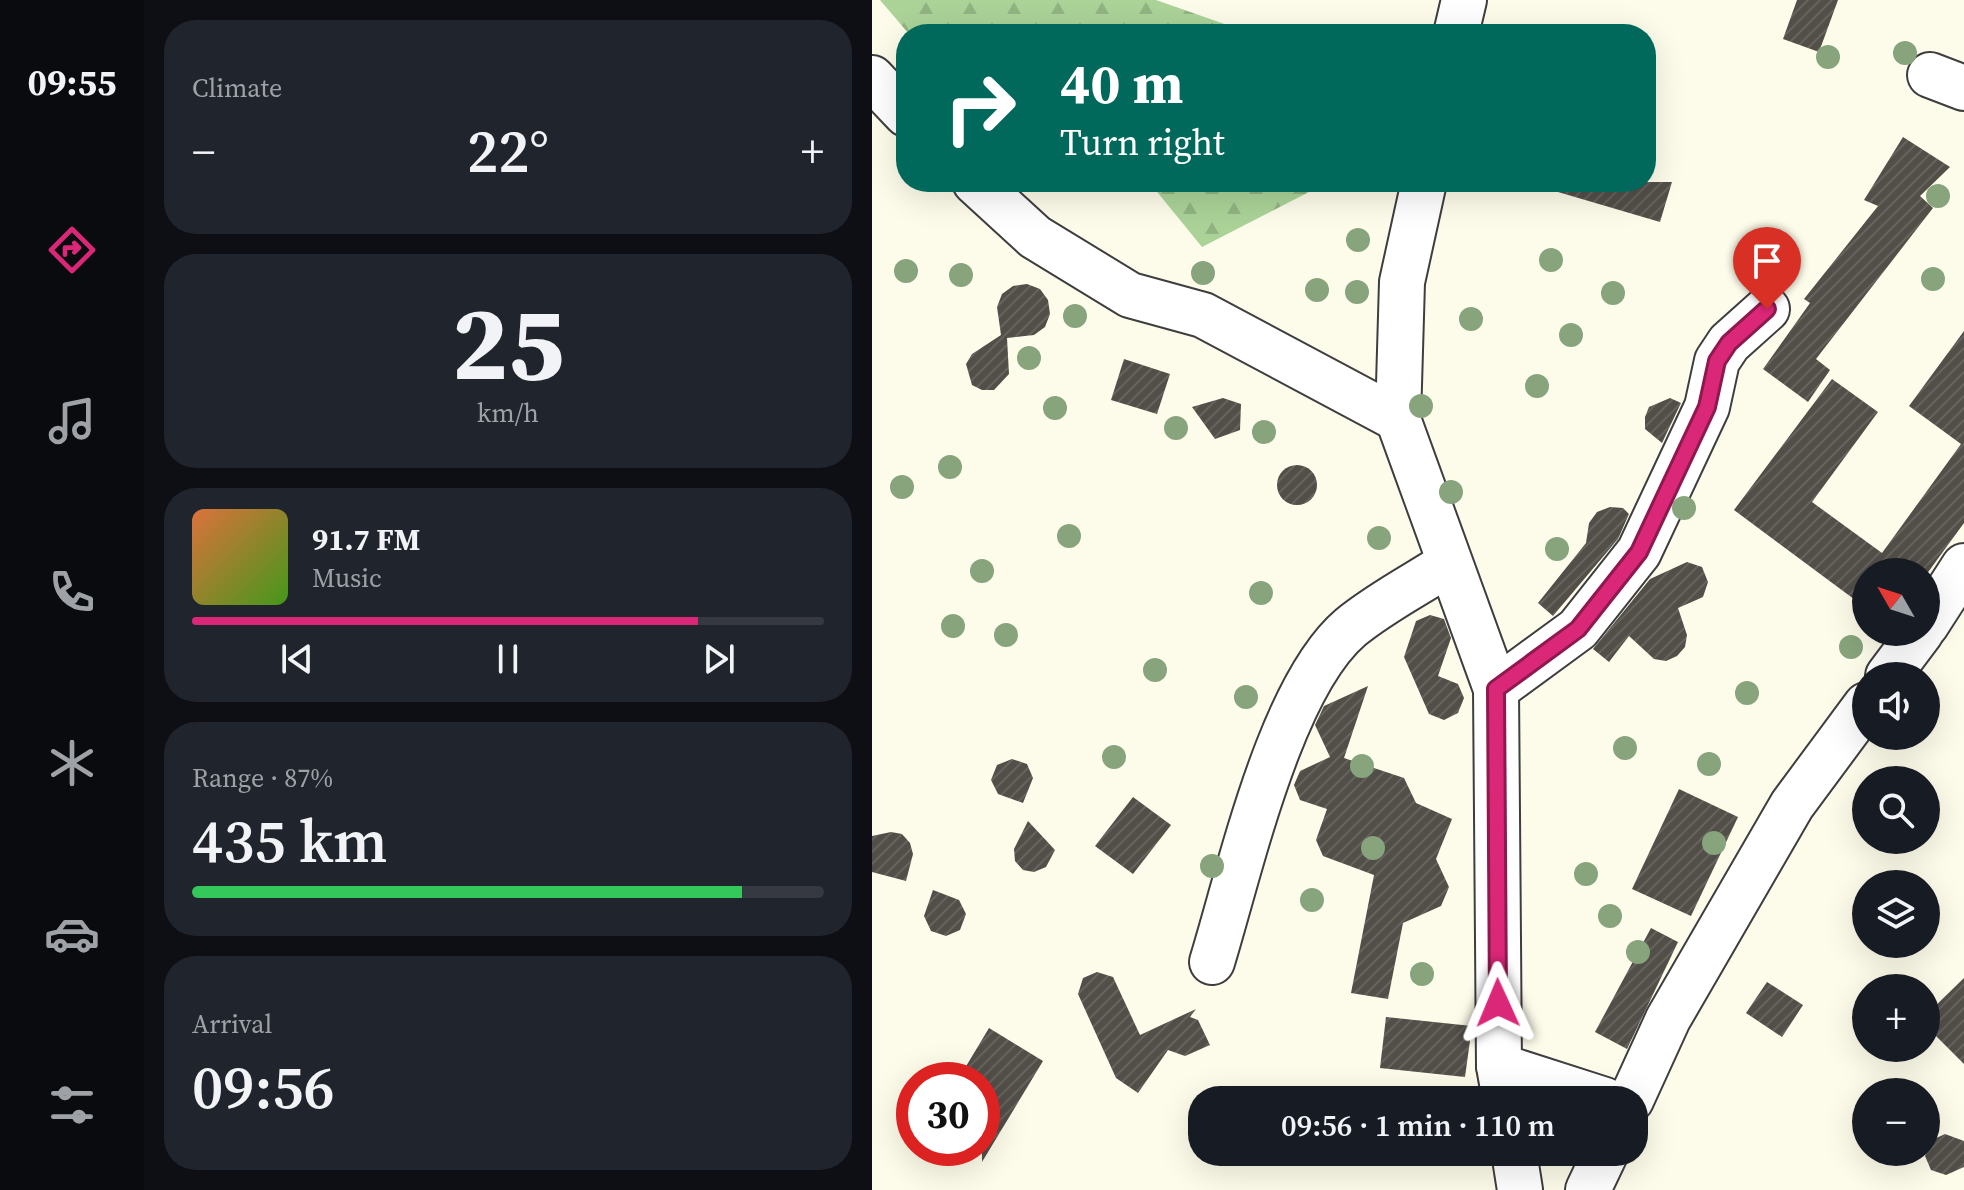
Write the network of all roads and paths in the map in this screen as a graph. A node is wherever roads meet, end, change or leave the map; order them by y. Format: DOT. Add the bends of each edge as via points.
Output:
graph roads {
  1 [pos="1464,0"];
  2 [pos="1458,24"];
  3 [pos="872,78"];
  4 [pos="896,103"];
  5 [pos="986,192"];
  6 [pos="1422,192"];
  7 [pos="1767,309"];
  8 [pos="1398,419"];
  9 [pos="1448,564"];
  10 [pos="1964,566"];
  11 [pos="1940,603"];
  12 [pos="1496,689"];
  13 [pos="1852,724"];
  14 [pos="1212,962"];
  15 [pos="1502,1083"];
  16 [pos="1637,1086"];
  17 [pos="1516,1166"];
  18 [pos="1599,1166"];
  19 [pos="1520,1190"];
  20 [pos="1588,1190"];
  1 -- 2 [label="street"];
  3 -- 4 [label="street"];
  5 -- 8 [label="street" via="1035,237 1130,295 1203,315"];
  6 -- 8 [label="street" via="1402,282"];
  7 -- 12 [label="street" via="1717,361 1707,407 1639,552 1578,629"];
  8 -- 9 [label="street"];
  9 -- 12 [label="street"];
  9 -- 14 [label="street" via="1350,628 1296,704 1274,758"];
  10 -- 11 [label="street"];
  12 -- 15 [label="street"];
  13 -- 16 [label="street" via="1792,805 1668,1019"];
  17 -- 19 [label="street"];
  18 -- 20 [label="street"];
}
